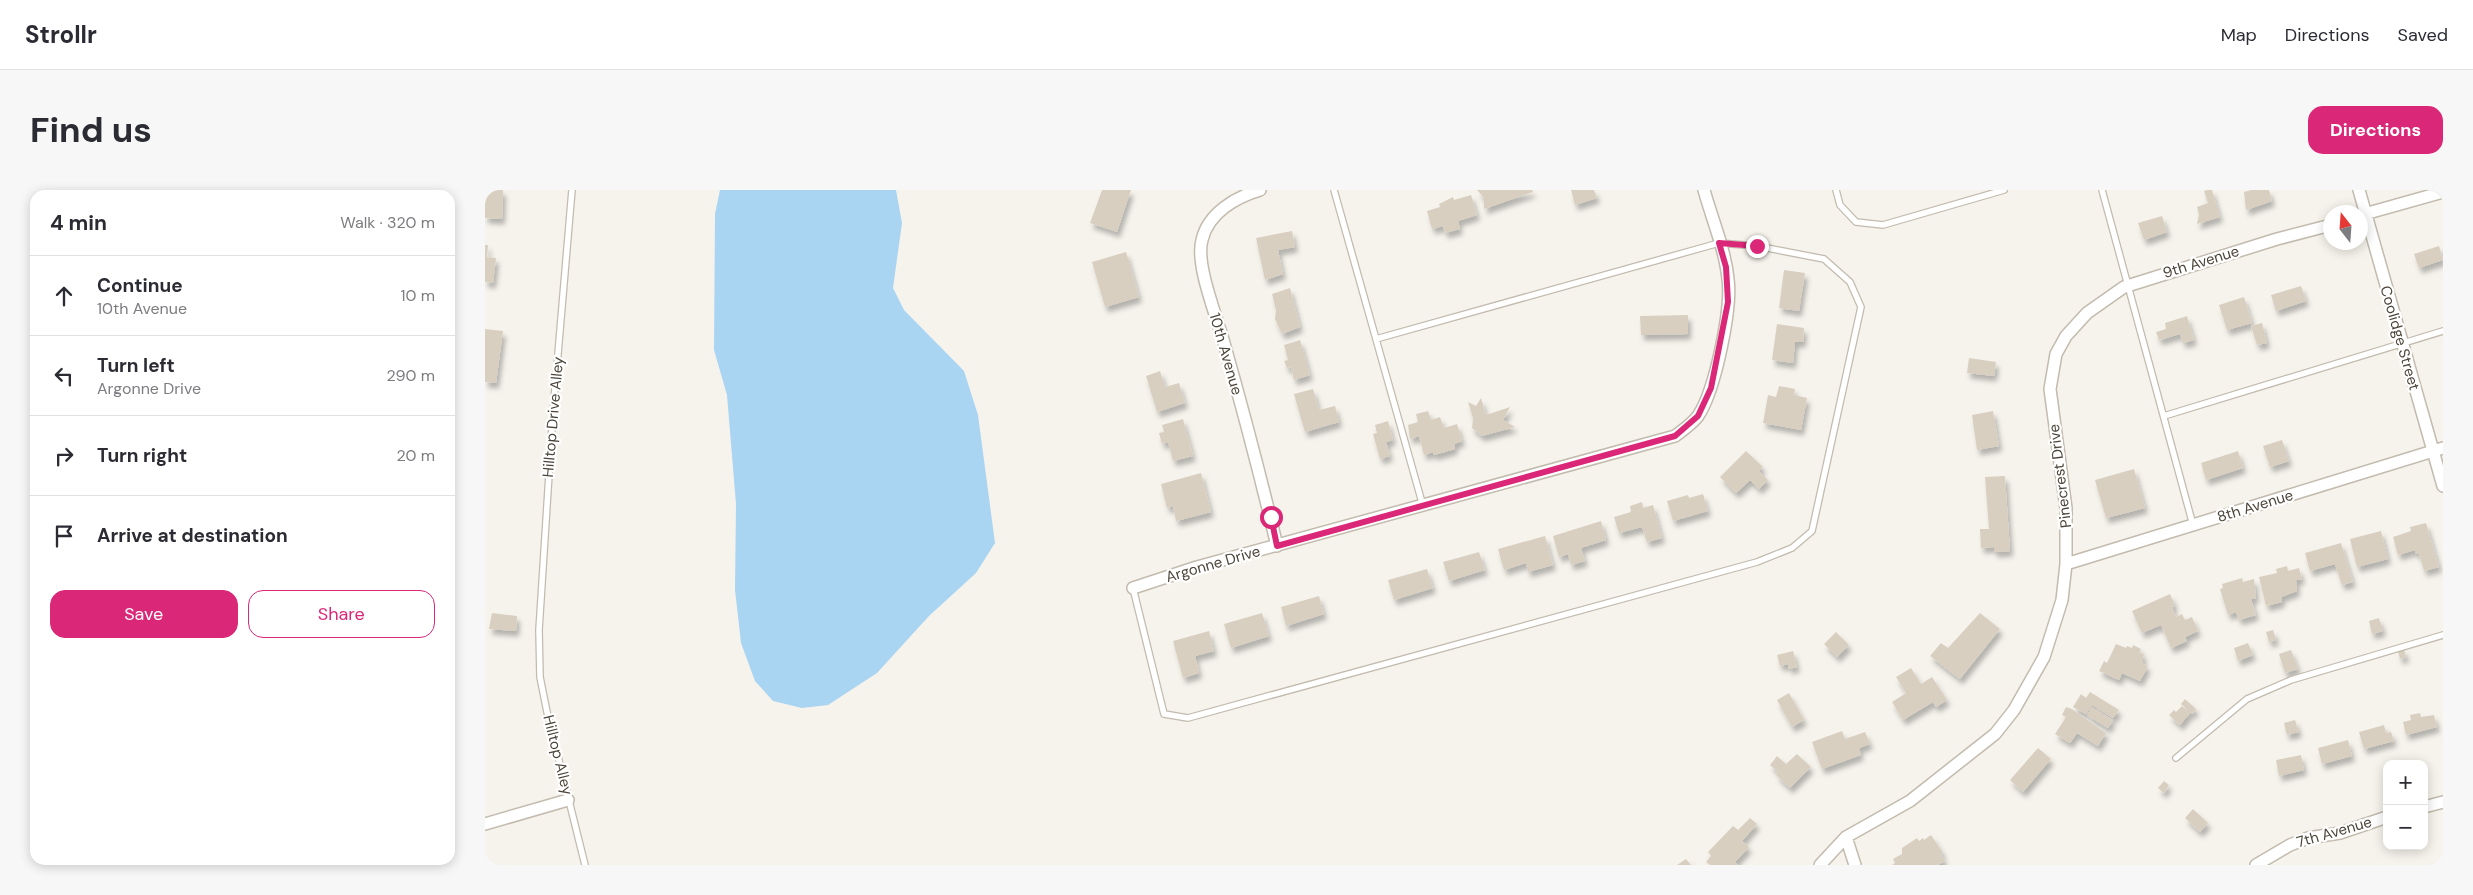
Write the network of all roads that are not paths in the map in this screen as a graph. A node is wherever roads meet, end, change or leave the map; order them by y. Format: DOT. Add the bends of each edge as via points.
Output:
graph roads {
  1 [pos="572,190"];
  2 [pos="1260,190"];
  3 [pos="1334,190"];
  4 [pos="1704,190"];
  5 [pos="1836,190"];
  6 [pos="2005,190"];
  7 [pos="2102,190"];
  8 [pos="2359,190"];
  9 [pos="2443,192"];
  10 [pos="2362,205"];
  11 [pos="2368,213"];
  12 [pos="2323,227"];
  13 [pos="2368,231"];
  14 [pos="1719,243"];
  15 [pos="2128,286"];
  16 [pos="2081,319"];
  17 [pos="2443,331"];
  18 [pos="1376,339"];
  19 [pos="2402,344"];
  20 [pos="2164,416"];
  21 [pos="2438,449"];
  22 [pos="2443,486"];
  23 [pos="1423,506"];
  24 [pos="2193,525"];
  25 [pos="1277,546"];
  26 [pos="2066,564"];
  27 [pos="1133,588"];
  28 [pos="2443,635"];
  29 [pos="539,644"];
  30 [pos="2176,758"];
  31 [pos="569,800"];
  32 [pos="2443,802"];
  33 [pos="2428,807"];
  34 [pos="2383,818"];
  35 [pos="485,824"];
  36 [pos="1846,837"];
  37 [pos="2273,860"];
  38 [pos="585,865"];
  39 [pos="1820,865"];
  40 [pos="1855,865"];
  41 [pos="2257,865"];
  1 -- 29 [label="lane, Hilltop Drive Alley" via="543,546"];
  2 -- 25 [label="street, 10th Avenue" via="1245,194 1222,210 1213,218 1201,242 1204,278"];
  3 -- 18 [label="lane"];
  4 -- 14 [label="street, Argonne Drive"];
  5 -- 6 [label="lane" via="1840,205 1857,222 1883,225"];
  7 -- 15 [label="lane"];
  8 -- 10 [label="street, Coolidge Street"];
  9 -- 11 [label="street"];
  12 -- 15 [label="street, 9th Avenue" via="2277,238"];
  13 -- 19 [label="street, Coolidge Street"];
  14 -- 18 [label="lane"];
  14 -- 23 [label="street, Argonne Drive" via="1726,267 1728,302 1711,388 1698,416 1685,429 1675,436"];
  14 -- 27 [label="lane" via="1757,246 1824,259 1850,282 1861,307 1812,531 1792,548 1757,562 1188,718 1164,714"];
  15 -- 16 [label="street, 9th Avenue" via="2105,298"];
  15 -- 20 [label="lane"];
  16 -- 26 [label="street, Pinecrest Drive" via="2055,354 2050,389 2066,508"];
  17 -- 19 [label="lane"];
  18 -- 23 [label="lane"];
  19 -- 20 [label="lane"];
  19 -- 21 [label="street, Coolidge Street"];
  20 -- 24 [label="lane"];
  21 -- 22 [label="street, Coolidge Street"];
  21 -- 24 [label="street, 8th Avenue"];
  23 -- 25 [label="street, Argonne Drive"];
  24 -- 26 [label="street, 8th Avenue"];
  25 -- 27 [label="street, Argonne Drive"];
  26 -- 36 [label="street, Pinecrest Drive" via="2063,600 2044,657 2014,710 1995,734 1917,796"];
  28 -- 30 [label="lane" via="2291,680 2247,700"];
  29 -- 31 [label="lane, Hilltop Alley" via="544,695"];
  31 -- 35 [label="street"];
  31 -- 38 [label="lane, Hilltop Alley"];
  32 -- 33 [label="street"];
  34 -- 37 [label="street, 7th Avenue" via="2340,833 2308,838"];
  36 -- 39 [label="street, Pinecrest Drive"];
  36 -- 40 [label="street"];
  37 -- 41 [label="street, 7th Avenue"];
}
